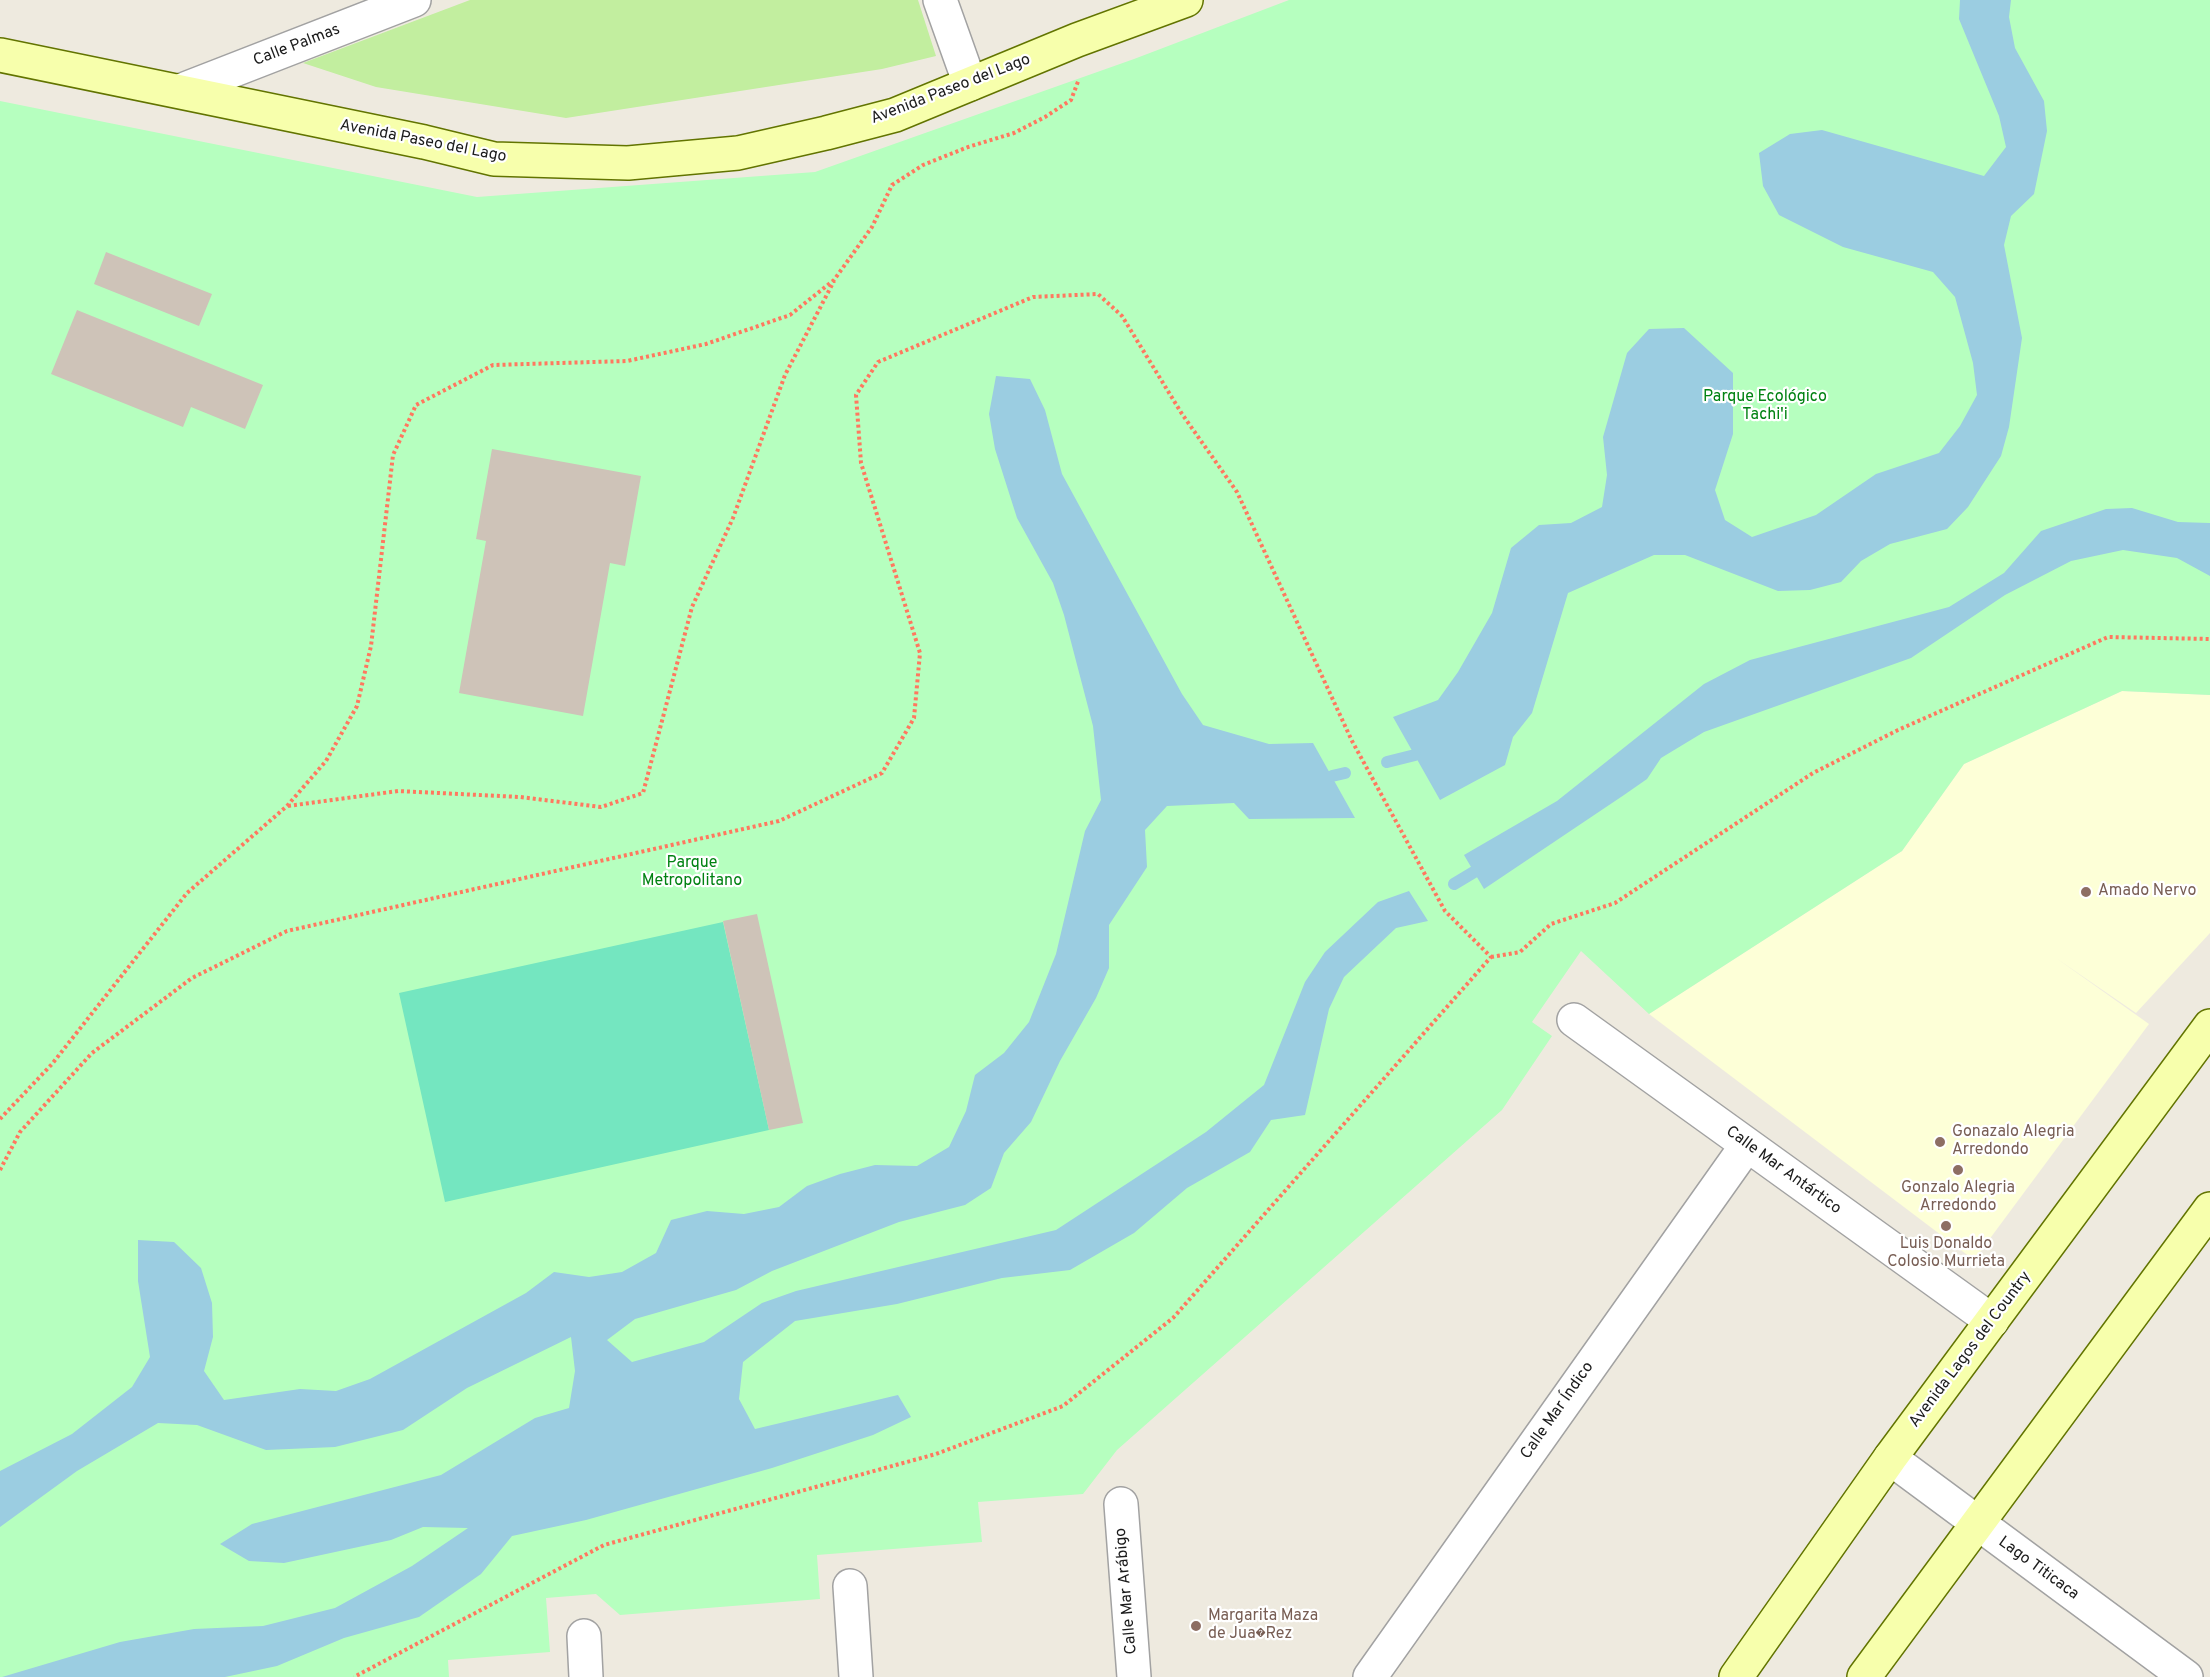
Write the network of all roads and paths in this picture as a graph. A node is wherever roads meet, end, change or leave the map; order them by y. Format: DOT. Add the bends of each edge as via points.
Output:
graph roads {
  1 [pos="414,0"];
  2 [pos="940,0"];
  3 [pos="1186,0"];
  4 [pos="1077,40"];
  5 [pos="0,55"];
  6 [pos="970,84"];
  7 [pos="180,92"];
  8 [pos="834,280"];
  9 [pos="2210,639"];
  10 [pos="287,806"];
  11 [pos="1491,957"];
  12 [pos="1574,1020"];
  13 [pos="2210,1026"];
  14 [pos="0,1119"];
  15 [pos="1747,1145"];
  16 [pos="0,1170"];
  17 [pos="2210,1209"];
  18 [pos="1992,1321"];
  19 [pos="1890,1458"];
  20 [pos="1121,1504"];
  21 [pos="1976,1523"];
  22 [pos="850,1586"];
  23 [pos="584,1636"];
  24 [pos="354,1677"];
  25 [pos="586,1677"];
  26 [pos="856,1677"];
  27 [pos="1134,1677"];
  28 [pos="1370,1677"];
  29 [pos="1736,1677"];
  30 [pos="1864,1677"];
  31 [pos="2186,1677"];
  1 -- 7 [label="street, Calle Palmas"];
  2 -- 6 [label="street"];
  3 -- 4 [label="street, Avenida Paseo del Lago"];
  4 -- 6 [label="street, Avenida Paseo del Lago"];
  4 -- 8 [label="path" via="1086,61 1071,100 1014,133 923,165 892,185 872,227"];
  5 -- 7 [label="street, Avenida Paseo del Lago"];
  6 -- 7 [label="street, Avenida Paseo del Lago" via="895,115 826,133 738,153 628,163 494,159"];
  8 -- 10 [label="path" via="790,315 706,344 627,361 493,365 416,405 393,455 370,646 357,706 326,761"];
  8 -- 10 [label="path" via="785,375 733,518 692,607 643,793 601,807 520,797 398,791"];
  9 -- 11 [label="path" via="2108,637 2097,641 1898,730 1813,773 1615,903 1551,924 1520,952"];
  10 -- 14 [label="path" via="187,892 52,1064"];
  11 -- 16 [label="path" via="1445,911 1352,741 1238,492 1182,414 1122,316 1098,294 1033,297 878,362 856,395 861,463 920,653 914,718 882,773 779,821 287,931 192,978 92,1053 20,1132"];
  11 -- 24 [label="path" via="1173,1318 1063,1406 936,1454 604,1545"];
  12 -- 15 [label="street, Calle Mar Antártico"];
  13 -- 18 [label="street, Avenida Lagos del Country"];
  15 -- 18 [label="street, Calle Mar Antártico"];
  15 -- 28 [label="street, Calle Mar Índico"];
  17 -- 21 [label="street"];
  18 -- 19 [label="street, Avenida Lagos del Country"];
  19 -- 21 [label="street, Lago Titicaca"];
  19 -- 29 [label="street, Avenida Lagos del Country"];
  20 -- 27 [label="street, Calle Mar Arábigo"];
  21 -- 30 [label="street"];
  21 -- 31 [label="street, Lago Titicaca"];
  22 -- 26 [label="street"];
  23 -- 25 [label="street"];
}
